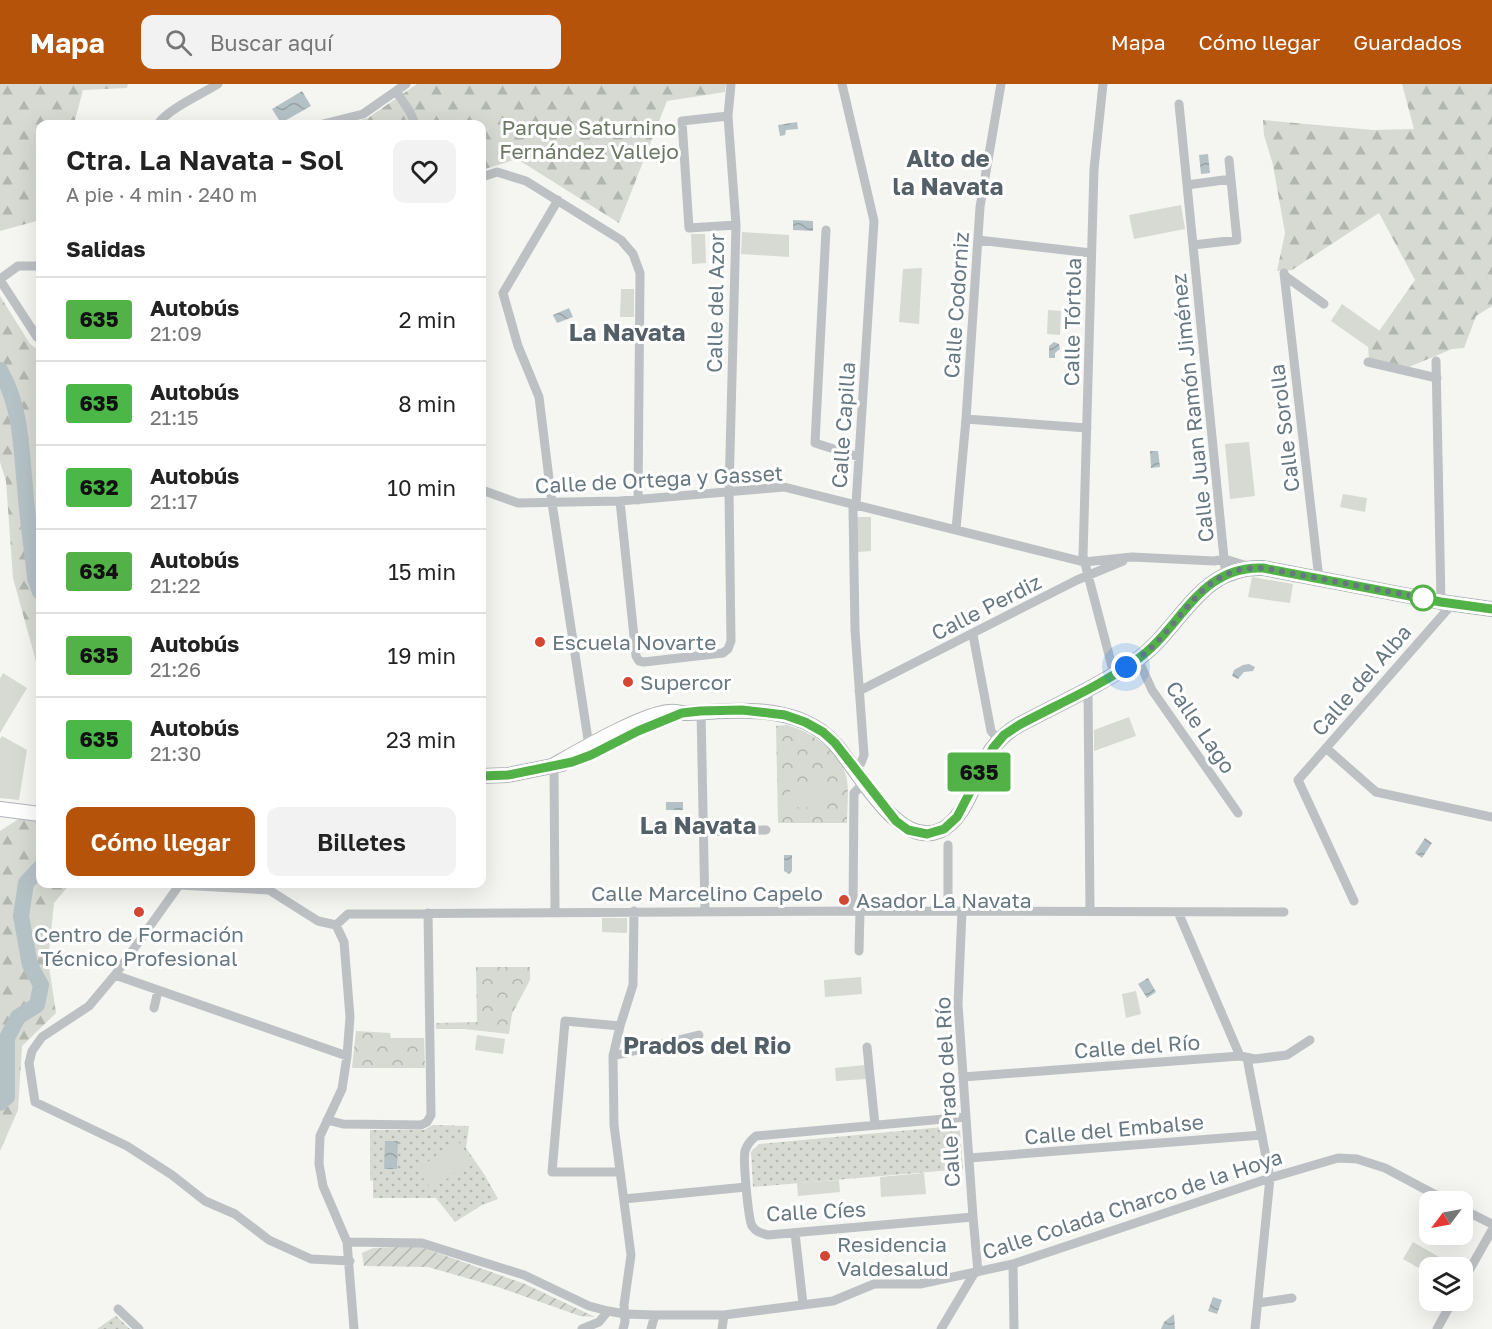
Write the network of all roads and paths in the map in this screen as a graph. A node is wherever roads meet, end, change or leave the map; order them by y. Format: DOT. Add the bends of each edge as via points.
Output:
graph roads {
  1 [pos="218,84"];
  2 [pos="406,84"];
  3 [pos="731,84"];
  4 [pos="842,84"];
  5 [pos="1001,84"];
  6 [pos="1103,84"];
  7 [pos="396,90"];
  8 [pos="1179,104"];
  9 [pos="728,116"];
  10 [pos="161,120"];
  11 [pos="339,120"];
  12 [pos="413,120"];
  13 [pos="1229,160"];
  14 [pos="486,176"];
  15 [pos="1231,179"];
  16 [pos="1187,185"];
  17 [pos="558,200"];
  18 [pos="735,225"];
  19 [pos="826,230"];
  20 [pos="978,240"];
  21 [pos="1193,245"];
  22 [pos="1091,253"];
  23 [pos="36,266"];
  24 [pos="0,279"];
  25 [pos="1324,304"];
  26 [pos="36,336"];
  27 [pos="1436,361"];
  28 [pos="1368,362"];
  29 [pos="1437,378"];
  30 [pos="966,419"];
  31 [pos="1087,428"];
  32 [pos="859,457"];
  33 [pos="486,491"];
  34 [pos="729,491"];
  35 [pos="638,500"];
  36 [pos="620,501"];
  37 [pos="552,503"];
  38 [pos="856,504"];
  39 [pos="956,529"];
  40 [pos="1132,558"];
  41 [pos="1214,561"];
  42 [pos="1084,562"];
  43 [pos="1225,569"];
  44 [pos="1088,576"];
  45 [pos="1319,579"];
  46 [pos="1445,603"];
  47 [pos="1492,609"];
  48 [pos="973,635"];
  49 [pos="1138,659"];
  50 [pos="1114,674"];
  51 [pos="1088,688"];
  52 [pos="859,691"];
  53 [pos="700,711"];
  54 [pos="676,712"];
  55 [pos="636,732"];
  56 [pos="999,741"];
  57 [pos="589,746"];
  58 [pos="1326,748"];
  59 [pos="572,762"];
  60 [pos="554,765"];
  61 [pos="854,768"];
  62 [pos="486,776"];
  63 [pos="865,782"];
  64 [pos="0,809"];
  65 [pos="1238,813"];
  66 [pos="36,814"];
  67 [pos="1492,817"];
  68 [pos="766,830"];
  69 [pos="703,832"];
  70 [pos="948,845"];
  71 [pos="176,888"];
  72 [pos="239,888"];
  73 [pos="1354,901"];
  74 [pos="555,911"];
  75 [pos="634,911"];
  76 [pos="705,911"];
  77 [pos="857,911"];
  78 [pos="948,911"];
  79 [pos="962,911"];
  80 [pos="1090,911"];
  81 [pos="1178,912"];
  82 [pos="1284,912"];
  83 [pos="428,913"];
  84 [pos="336,925"];
  85 [pos="859,951"];
  86 [pos="115,975"];
  87 [pos="158,990"];
  88 [pos="154,1008"];
  89 [pos="620,1026"];
  90 [pos="699,1035"];
  91 [pos="1310,1040"];
  92 [pos="867,1047"];
  93 [pos="347,1056"];
  94 [pos="614,1056"];
  95 [pos="1244,1057"];
  96 [pos="963,1077"];
  97 [pos="966,1117"];
  98 [pos="327,1120"];
  99 [pos="875,1125"];
  100 [pos="1262,1135"];
  101 [pos="969,1158"];
  102 [pos="620,1172"];
  103 [pos="1270,1178"];
  104 [pos="746,1187"];
  105 [pos="1428,1191"];
  106 [pos="624,1198"];
  107 [pos="1473,1214"];
  108 [pos="973,1217"];
  109 [pos="1492,1224"];
  110 [pos="1492,1230"];
  111 [pos="795,1233"];
  112 [pos="348,1242"];
  113 [pos="350,1261"];
  114 [pos="1012,1264"];
  115 [pos="1473,1264"];
  116 [pos="977,1272"];
  117 [pos="1292,1298"];
  118 [pos="1258,1303"];
  119 [pos="803,1304"];
  120 [pos="118,1309"];
  121 [pos="608,1311"];
  122 [pos="1447,1311"];
  123 [pos="625,1314"];
  124 [pos="656,1315"];
  125 [pos="724,1315"];
  126 [pos="139,1329"];
  127 [pos="354,1329"];
  128 [pos="582,1329"];
  129 [pos="623,1329"];
  130 [pos="651,1329"];
  131 [pos="722,1329"];
  132 [pos="942,1329"];
  133 [pos="1014,1329"];
  134 [pos="1255,1329"];
  135 [pos="1437,1329"];
  1 -- 10 [label="street"];
  2 -- 7 [label="street"];
  3 -- 9 [label="street, Calle del Azor"];
  4 -- 32 [label="street, Calle Capilla" via="874,221"];
  5 -- 20 [label="street, Calle Codorniz"];
  6 -- 22 [label="street, Calle Tórtola"];
  7 -- 11 [label="street" via="363,114"];
  7 -- 12 [label="street"];
  8 -- 16 [label="street, Calle Juan Ramón Jiménez"];
  9 -- 18 [label="street, Calle del Azor"];
  9 -- 18 [label="street" via="682,120 689,228"];
  13 -- 15 [label="street, Calle Juan Ramón Jiménez"];
  14 -- 17 [label="street" via="497,172 526,181"];
  15 -- 16 [label="street"];
  15 -- 21 [label="street, Calle Juan Ramón Jiménez" via="1237,240"];
  16 -- 21 [label="street, Calle Juan Ramón Jiménez"];
  17 -- 35 [label="street" via="621,240 633,254 640,273"];
  17 -- 37 [label="street" via="503,292 539,397"];
  18 -- 34 [label="street, Calle del Azor"];
  19 -- 32 [label="street" via="815,443"];
  20 -- 22 [label="street"];
  20 -- 30 [label="street, Calle Codorniz"];
  21 -- 43 [label="street, Calle Juan Ramón Jiménez"];
  22 -- 31 [label="street, Calle Tórtola"];
  23 -- 24 [label="street" via="18,266"];
  24 -- 26 [label="street"];
  25 -- 45 [label="street, Calle Sorolla" via="1284,275"];
  27 -- 29 [label="street"];
  28 -- 29 [label="street"];
  29 -- 46 [label="street"];
  30 -- 31 [label="street"];
  30 -- 39 [label="street, Calle Codorniz"];
  31 -- 42 [label="street, Calle Tórtola"];
  32 -- 38 [label="street, Calle Capilla"];
  33 -- 37 [label="street, Calle de Ortega y Gasset" via="518,503"];
  34 -- 35 [label="street, Calle de Ortega y Gasset"];
  34 -- 36 [label="street, Calle del Azor" via="728,649 723,653 644,662 636,656"];
  34 -- 38 [label="street, Calle de Ortega y Gasset" via="784,487"];
  35 -- 36 [label="street, Calle de Ortega y Gasset"];
  36 -- 37 [label="street, Calle de Ortega y Gasset"];
  37 -- 57 [label="street"];
  38 -- 39 [label="street, Calle de Ortega y Gasset"];
  38 -- 52 [label="street, Calle Capilla" via="853,509"];
  39 -- 42 [label="street, Calle de Ortega y Gasset"];
  40 -- 41 [label="street, Calle Perdiz"];
  40 -- 42 [label="street, Calle Perdiz"];
  40 -- 44 [label="street, Calle Perdiz"];
  41 -- 43 [label="street, Calle Perdiz"];
  41 -- 43 [label="street" via="1220,570"];
  42 -- 44 [label="street, Calle Tórtola"];
  43 -- 45 [label="main road" via="1252,568"];
  43 -- 49 [label="main road"];
  44 -- 48 [label="street, Calle Perdiz"];
  44 -- 50 [label="street, Calle Tórtola"];
  45 -- 46 [label="main road"];
  46 -- 47 [label="main road"];
  46 -- 58 [label="street, Calle del Alba" via="1447,610"];
  48 -- 52 [label="street, Calle Perdiz"];
  48 -- 56 [label="street" via="991,731"];
  49 -- 50 [label="main road"];
  49 -- 65 [label="street, Calle Lago" via="1152,690"];
  50 -- 51 [label="main road"];
  51 -- 56 [label="main road" via="1019,725"];
  51 -- 80 [label="street"];
  52 -- 61 [label="street, Calle Capilla" via="864,755"];
  53 -- 54 [label="main road"];
  53 -- 61 [label="main road" via="763,712 805,722 835,743"];
  53 -- 69 [label="street"];
  54 -- 55 [label="main road"];
  54 -- 57 [label="main road" via="643,720"];
  55 -- 57 [label="main road" via="594,748"];
  55 -- 59 [label="main road"];
  56 -- 63 [label="main road" via="957,817 939,831 921,833 902,826"];
  57 -- 59 [label="main road"];
  57 -- 60 [label="main road"];
  58 -- 67 [label="street" via="1376,792"];
  58 -- 73 [label="street, Calle del Alba" via="1298,780"];
  59 -- 60 [label="main road"];
  60 -- 62 [label="main road"];
  60 -- 74 [label="street"];
  61 -- 63 [label="main road"];
  63 -- 77 [label="street" via="854,793"];
  64 -- 66 [label="main road"];
  68 -- 69 [label="street"];
  69 -- 76 [label="street"];
  70 -- 78 [label="street"];
  71 -- 86 [label="street"];
  72 -- 84 [label="street" via="269,890 318,921"];
  74 -- 75 [label="street, Calle Marcelino Capelo"];
  74 -- 83 [label="street, Calle Marcelino Capelo"];
  75 -- 76 [label="street, Calle Marcelino Capelo"];
  75 -- 89 [label="street" via="633,985"];
  76 -- 77 [label="street, Calle Marcelino Capelo"];
  77 -- 78 [label="street, Calle Marcelino Capelo"];
  77 -- 85 [label="street"];
  78 -- 79 [label="street, Calle Marcelino Capelo"];
  79 -- 80 [label="street, Calle Marcelino Capelo"];
  79 -- 96 [label="street, Calle Prado del Río" via="957,1004"];
  80 -- 81 [label="street, Calle Marcelino Capelo"];
  81 -- 82 [label="street, Calle Marcelino Capelo"];
  81 -- 95 [label="street"];
  83 -- 84 [label="street, Calle Marcelino Capelo" via="348,914"];
  83 -- 98 [label="street" via="431,1115 421,1125 343,1124"];
  84 -- 93 [label="street" via="344,942 350,1017"];
  86 -- 87 [label="street"];
  86 -- 113 [label="street" via="88,1006 42,1037 32,1051 29,1063 35,1102 127,1146 269,1240 311,1258"];
  87 -- 88 [label="street"];
  87 -- 93 [label="street"];
  89 -- 94 [label="street"];
  89 -- 102 [label="street" via="565,1021 552,1172"];
  90 -- 94 [label="street"];
  91 -- 95 [label="street, Calle del Río" via="1287,1055"];
  92 -- 99 [label="street"];
  93 -- 98 [label="street" via="342,1089"];
  94 -- 102 [label="street" via="614,1125"];
  95 -- 96 [label="street, Calle del Río"];
  95 -- 100 [label="street"];
  96 -- 97 [label="street, Calle Prado del Río"];
  97 -- 99 [label="street, Calle Cíes"];
  97 -- 101 [label="street, Calle Prado del Río"];
  98 -- 112 [label="street" via="320,1136 319,1164 323,1186"];
  99 -- 104 [label="street, Calle Cíes" via="756,1136 745,1151"];
  100 -- 101 [label="street, Calle del Embalse"];
  100 -- 103 [label="street"];
  101 -- 108 [label="street, Calle Prado del Río"];
  102 -- 106 [label="street"];
  103 -- 105 [label="street, Calle Colada Charco de la Hoya" via="1338,1158 1357,1159 1385,1168"];
  103 -- 114 [label="street, Calle Colada Charco de la Hoya"];
  103 -- 118 [label="street"];
  104 -- 106 [label="street"];
  104 -- 111 [label="street, Calle Cíes" via="751,1225 758,1233"];
  106 -- 123 [label="street" via="631,1255"];
  107 -- 109 [label="street"];
  108 -- 111 [label="street, Calle Cíes"];
  108 -- 116 [label="street, Calle Prado del Río"];
  110 -- 115 [label="street"];
  111 -- 119 [label="street"];
  112 -- 113 [label="street"];
  112 -- 121 [label="street, Calle Colada Charco de la Hoya" via="422,1243 524,1275"];
  113 -- 127 [label="street"];
  114 -- 116 [label="street, Calle Colada Charco de la Hoya"];
  114 -- 133 [label="street"];
  116 -- 119 [label="street, Calle Colada Charco de la Hoya" via="920,1284 874,1284 833,1301"];
  116 -- 132 [label="street"];
  117 -- 118 [label="street"];
  118 -- 134 [label="street"];
  119 -- 125 [label="street, Calle Colada Charco de la Hoya"];
  120 -- 126 [label="street"];
  121 -- 123 [label="street, Calle Colada Charco de la Hoya"];
  121 -- 128 [label="street" via="599,1322"];
  122 -- 135 [label="street"];
  123 -- 124 [label="street, Calle Colada Charco de la Hoya"];
  123 -- 129 [label="street"];
  124 -- 125 [label="street, Calle Colada Charco de la Hoya"];
  124 -- 130 [label="street"];
  125 -- 131 [label="street"];
}
